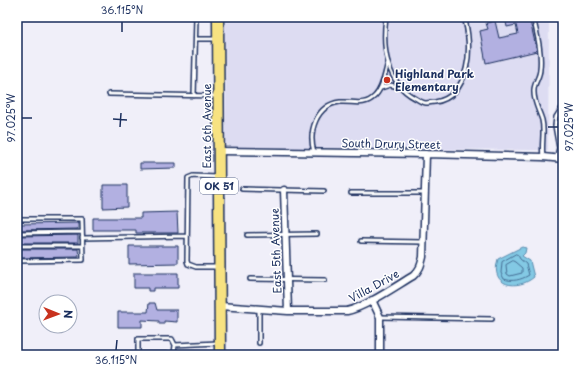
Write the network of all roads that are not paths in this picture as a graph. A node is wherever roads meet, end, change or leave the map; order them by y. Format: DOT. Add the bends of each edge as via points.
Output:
graph roads {
  1 [pos="196,17"];
  2 [pos="218,17"];
  3 [pos="386,17"];
  4 [pos="464,17"];
  5 [pos="533,17"];
  6 [pos="196,39"];
  7 [pos="218,39"];
  8 [pos="388,62"];
  9 [pos="400,87"];
  10 [pos="380,88"];
  11 [pos="109,94"];
  12 [pos="194,96"];
  13 [pos="219,96"];
  14 [pos="563,106"];
  15 [pos="219,151"];
  16 [pos="314,153"];
  17 [pos="426,154"];
  18 [pos="543,157"];
  19 [pos="556,159"];
  20 [pos="563,159"];
  21 [pos="219,177"];
  22 [pos="242,189"];
  23 [pos="284,190"];
  24 [pos="324,191"];
  25 [pos="351,193"];
  26 [pos="426,193"];
  27 [pos="17,219"];
  28 [pos="82,232"];
  29 [pos="17,233"];
  30 [pos="285,234"];
  31 [pos="317,234"];
  32 [pos="247,235"];
  33 [pos="187,236"];
  34 [pos="82,238"];
  35 [pos="361,241"];
  36 [pos="424,242"];
  37 [pos="17,246"];
  38 [pos="82,246"];
  39 [pos="17,261"];
  40 [pos="220,267"];
  41 [pos="250,279"];
  42 [pos="287,279"];
  43 [pos="325,280"];
  44 [pos="372,300"];
  45 [pos="220,306"];
  46 [pos="259,309"];
  47 [pos="288,311"];
  48 [pos="380,317"];
  49 [pos="492,320"];
  50 [pos="220,343"];
  51 [pos="259,344"];
  52 [pos="175,345"];
  53 [pos="220,355"];
  54 [pos="380,355"];
  1 -- 6 [label="lane"];
  2 -- 7 [label="main road, East 6th Avenue / OK 51"];
  3 -- 8 [label="lane" via="385,48"];
  4 -- 9 [label="lane" via="468,63 458,89 441,101 425,103"];
  5 -- 18 [label="lane" via="541,60 534,89 535,104 543,122"];
  6 -- 7 [label="lane"];
  6 -- 12 [label="lane"];
  7 -- 13 [label="main road, East 6th Avenue / OK 51"];
  8 -- 9 [label="lane"];
  8 -- 10 [label="lane"];
  9 -- 10 [label="lane" via="390,85"];
  10 -- 16 [label="lane" via="369,101 341,102 327,107 319,114 312,134"];
  11 -- 12 [label="lane"];
  12 -- 13 [label="lane"];
  13 -- 15 [label="main road, East 6th Avenue / OK 51"];
  14 -- 19 [label="lane" via="556,117 559,148"];
  15 -- 16 [label="street, South Drury Street"];
  15 -- 21 [label="main road, East 6th Avenue / OK 51"];
  16 -- 17 [label="street, South Drury Street"];
  17 -- 18 [label="street, South Drury Street"];
  17 -- 26 [label="street, Villa Drive"];
  18 -- 19 [label="street, South Drury Street"];
  19 -- 20 [label="street, South Drury Street"];
  21 -- 33 [label="lane" via="188,178"];
  21 -- 40 [label="main road, East 6th Avenue / OK 51"];
  22 -- 23 [label="lane"];
  23 -- 24 [label="lane"];
  23 -- 30 [label="street, East 5th Avenue"];
  25 -- 26 [label="lane"];
  26 -- 36 [label="street, Villa Drive"];
  27 -- 28 [label="lane" via="82,219"];
  28 -- 29 [label="lane"];
  28 -- 34 [label="lane"];
  30 -- 31 [label="lane"];
  30 -- 32 [label="lane"];
  30 -- 42 [label="street, East 5th Avenue"];
  33 -- 34 [label="lane"];
  33 -- 40 [label="lane" via="188,264 196,267"];
  34 -- 38 [label="lane"];
  35 -- 36 [label="lane"];
  36 -- 44 [label="street, Villa Drive" via="423,258 418,272"];
  37 -- 38 [label="lane"];
  38 -- 39 [label="lane" via="83,260"];
  40 -- 45 [label="main road, East 6th Avenue / OK 51"];
  41 -- 42 [label="lane"];
  42 -- 43 [label="lane"];
  42 -- 47 [label="street, East 5th Avenue"];
  44 -- 47 [label="street, Villa Drive" via="353,310 341,312"];
  44 -- 48 [label="street"];
  45 -- 46 [label="street, Villa Drive"];
  45 -- 50 [label="main road, East 6th Avenue / OK 51"];
  46 -- 47 [label="street, Villa Drive"];
  46 -- 51 [label="lane"];
  48 -- 49 [label="lane"];
  48 -- 54 [label="street"];
  50 -- 52 [label="lane"];
  50 -- 53 [label="main road, East 6th Avenue / OK 51"];
  52 -- 52 [label="lane" via="172,339 138,339 138,354 174,354"];
}
